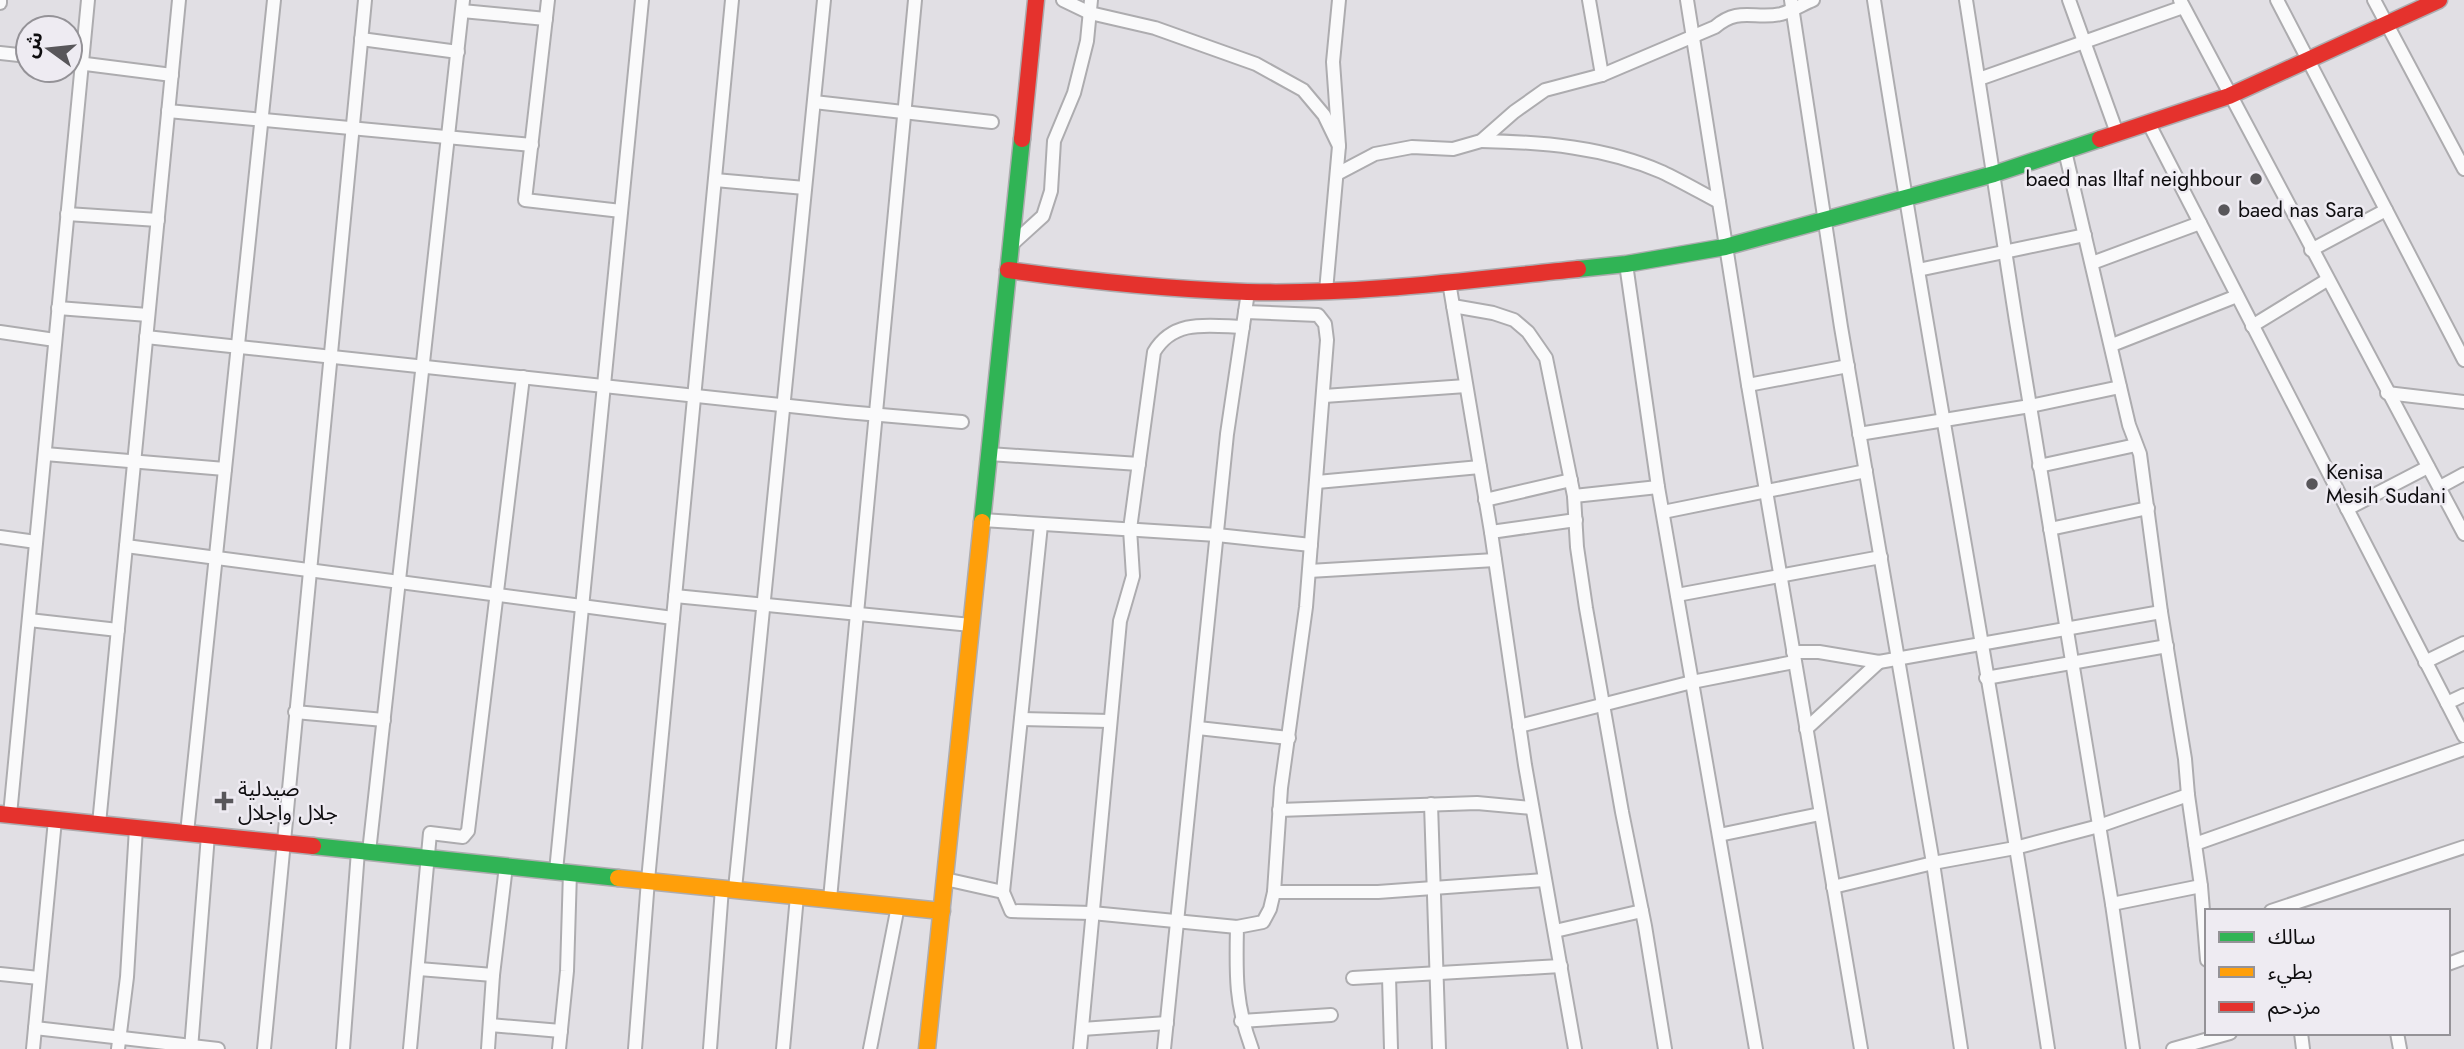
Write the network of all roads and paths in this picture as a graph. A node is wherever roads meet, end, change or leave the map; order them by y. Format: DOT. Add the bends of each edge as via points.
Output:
graph roads {
  1 [pos="88,0"];
  2 [pos="179,0"];
  3 [pos="274,0"];
  4 [pos="365,0"];
  5 [pos="548,0"];
  6 [pos="642,0"];
  7 [pos="732,0"];
  8 [pos="824,0"];
  9 [pos="915,0"];
  10 [pos="1036,0"];
  11 [pos="1063,0"];
  12 [pos="1339,0"];
  13 [pos="1589,0"];
  14 [pos="1687,0"];
  15 [pos="1813,0"];
  16 [pos="1874,0"];
  17 [pos="1966,0"];
  18 [pos="2069,0"];
  19 [pos="2277,0"];
  20 [pos="2374,0"];
  21 [pos="2439,0"];
  22 [pos="2181,3"];
  23 [pos="1792,4"];
  24 [pos="463,6"];
  25 [pos="1090,7"];
  26 [pos="546,19"];
  27 [pos="84,21"];
  28 [pos="2387,24"];
  29 [pos="1693,36"];
  30 [pos="361,39"];
  31 [pos="2084,42"];
  32 [pos="457,52"];
  33 [pos="2309,60"];
  34 [pos="84,64"];
  35 [pos="172,75"];
  36 [pos="1602,75"];
  37 [pos="1979,79"];
  38 [pos="75,84"];
  39 [pos="2229,96"];
  40 [pos="814,102"];
  41 [pos="169,111"];
  42 [pos="904,112"];
  43 [pos="261,119"];
  44 [pos="992,122"];
  45 [pos="2148,122"];
  46 [pos="352,128"];
  47 [pos="2117,133"];
  48 [pos="448,137"];
  49 [pos="1481,141"];
  50 [pos="532,145"];
  51 [pos="1339,146"];
  52 [pos="2065,151"];
  53 [pos="2464,169"];
  54 [pos="1337,174"];
  55 [pos="1994,174"];
  56 [pos="715,180"];
  57 [pos="805,188"];
  58 [pos="1905,199"];
  59 [pos="1719,202"];
  60 [pos="2386,210"];
  61 [pos="621,211"];
  62 [pos="67,214"];
  63 [pos="158,220"];
  64 [pos="1826,220"];
  65 [pos="2200,223"];
  66 [pos="2085,234"];
  67 [pos="1010,246"];
  68 [pos="1725,247"];
  69 [pos="2311,250"];
  70 [pos="2005,252"];
  71 [pos="2092,263"];
  72 [pos="1626,264"];
  73 [pos="1008,270"];
  74 [pos="1918,270"];
  75 [pos="2327,280"];
  76 [pos="1450,282"];
  77 [pos="1326,291"];
  78 [pos="1248,292"];
  79 [pos="2237,296"];
  80 [pos="1453,306"];
  81 [pos="58,307"];
  82 [pos="1245,312"];
  83 [pos="148,315"];
  84 [pos="2252,326"];
  85 [pos="1243,327"];
  86 [pos="0,332"];
  87 [pos="146,337"];
  88 [pos="55,340"];
  89 [pos="2112,345"];
  90 [pos="238,347"];
  91 [pos="330,357"];
  92 [pos="2464,360"];
  93 [pos="423,366"];
  94 [pos="1848,366"];
  95 [pos="523,377"];
  96 [pos="1748,385"];
  97 [pos="604,386"];
  98 [pos="1466,386"];
  99 [pos="2120,387"];
  100 [pos="2387,393"];
  101 [pos="695,396"];
  102 [pos="1324,396"];
  103 [pos="2464,402"];
  104 [pos="783,405"];
  105 [pos="2030,406"];
  106 [pos="876,415"];
  107 [pos="962,422"];
  108 [pos="1944,422"];
  109 [pos="1859,434"];
  110 [pos="2136,444"];
  111 [pos="45,454"];
  112 [pos="989,454"];
  113 [pos="134,462"];
  114 [pos="1139,464"];
  115 [pos="2039,466"];
  116 [pos="1480,467"];
  117 [pos="2428,467"];
  118 [pos="225,469"];
  119 [pos="1866,471"];
  120 [pos="2464,474"];
  121 [pos="1571,480"];
  122 [pos="1317,482"];
  123 [pos="1658,487"];
  124 [pos="2440,487"];
  125 [pos="1765,490"];
  126 [pos="1574,496"];
  127 [pos="1486,500"];
  128 [pos="2148,509"];
  129 [pos="2347,509"];
  130 [pos="1662,512"];
  131 [pos="982,520"];
  132 [pos="1576,520"];
  133 [pos="1041,525"];
  134 [pos="1130,529"];
  135 [pos="2050,529"];
  136 [pos="1491,532"];
  137 [pos="2464,534"];
  138 [pos="1217,535"];
  139 [pos="0,537"];
  140 [pos="36,542"];
  141 [pos="1311,545"];
  142 [pos="126,546"];
  143 [pos="1881,557"];
  144 [pos="216,558"];
  145 [pos="1495,561"];
  146 [pos="309,570"];
  147 [pos="1309,571"];
  148 [pos="1780,575"];
  149 [pos="399,582"];
  150 [pos="497,595"];
  151 [pos="1677,595"];
  152 [pos="675,596"];
  153 [pos="763,604"];
  154 [pos="582,607"];
  155 [pos="2161,612"];
  156 [pos="857,613"];
  157 [pos="673,618"];
  158 [pos="29,620"];
  159 [pos="971,625"];
  160 [pos="2066,627"];
  161 [pos="118,630"];
  162 [pos="2464,643"];
  163 [pos="1982,644"];
  164 [pos="2167,646"];
  165 [pos="1794,657"];
  166 [pos="1899,657"];
  167 [pos="1879,662"];
  168 [pos="2426,662"];
  169 [pos="2073,663"];
  170 [pos="1986,678"];
  171 [pos="1692,682"];
  172 [pos="2464,695"];
  173 [pos="2447,703"];
  174 [pos="1605,705"];
  175 [pos="295,712"];
  176 [pos="1021,719"];
  177 [pos="384,720"];
  178 [pos="1110,721"];
  179 [pos="1519,726"];
  180 [pos="1198,728"];
  181 [pos="1806,729"];
  182 [pos="2464,736"];
  183 [pos="1289,738"];
  184 [pos="2464,749"];
  185 [pos="2188,795"];
  186 [pos="1431,804"];
  187 [pos="1532,808"];
  188 [pos="1279,810"];
  189 [pos="1821,814"];
  190 [pos="5,815"];
  191 [pos="55,820"];
  192 [pos="99,824"];
  193 [pos="2099,826"];
  194 [pos="136,828"];
  195 [pos="187,833"];
  196 [pos="208,835"];
  197 [pos="1718,835"];
  198 [pos="282,843"];
  199 [pos="2195,844"];
  200 [pos="2464,847"];
  201 [pos="2015,848"];
  202 [pos="364,851"];
  203 [pos="427,858"];
  204 [pos="1933,863"];
  205 [pos="506,866"];
  206 [pos="563,872"];
  207 [pos="945,879"];
  208 [pos="648,880"];
  209 [pos="1544,880"];
  210 [pos="2201,886"];
  211 [pos="1833,887"];
  212 [pos="1432,888"];
  213 [pos="728,889"];
  214 [pos="1003,891"];
  215 [pos="1274,892"];
  216 [pos="797,896"];
  217 [pos="830,899"];
  218 [pos="2112,904"];
  219 [pos="898,906"];
  220 [pos="2277,909"];
  221 [pos="942,911"];
  222 [pos="1642,911"];
  223 [pos="1091,913"];
  224 [pos="1178,921"];
  225 [pos="1237,926"];
  226 [pos="1555,930"];
  227 [pos="2205,933"];
  228 [pos="1561,966"];
  229 [pos="419,969"];
  230 [pos="0,974"];
  231 [pos="493,975"];
  232 [pos="1437,975"];
  233 [pos="1389,977"];
  234 [pos="39,978"];
  235 [pos="1353,978"];
  236 [pos="1331,1015"];
  237 [pos="1241,1021"];
  238 [pos="1167,1023"];
  239 [pos="490,1025"];
  240 [pos="35,1028"];
  241 [pos="1082,1029"];
  242 [pos="561,1031"];
  243 [pos="2217,1040"];
  244 [pos="119,1043"];
  245 [pos="191,1047"];
  246 [pos="33,1049"];
  247 [pos="218,1049"];
  248 [pos="264,1049"];
  249 [pos="343,1049"];
  250 [pos="410,1049"];
  251 [pos="488,1049"];
  252 [pos="559,1049"];
  253 [pos="635,1049"];
  254 [pos="710,1049"];
  255 [pos="783,1049"];
  256 [pos="870,1049"];
  257 [pos="927,1049"];
  258 [pos="1080,1049"];
  259 [pos="1164,1049"];
  260 [pos="1252,1049"];
  261 [pos="1391,1049"];
  262 [pos="1439,1049"];
  263 [pos="1575,1049"];
  264 [pos="1664,1049"];
  265 [pos="1756,1049"];
  266 [pos="1861,1049"];
  267 [pos="1961,1049"];
  268 [pos="2048,1049"];
  269 [pos="2133,1049"];
  270 [pos="2173,1049"];
  1 -- 27 [label="street"];
  2 -- 35 [label="street"];
  3 -- 43 [label="street"];
  4 -- 30 [label="street"];
  5 -- 26 [label="street"];
  6 -- 61 [label="street"];
  7 -- 56 [label="street"];
  8 -- 40 [label="street"];
  9 -- 42 [label="street"];
  10 -- 67 [label="street"];
  11 -- 25 [label="street"];
  12 -- 51 [label="street" via="1333,62"];
  13 -- 36 [label="street"];
  14 -- 29 [label="street"];
  15 -- 23 [label="street"];
  16 -- 58 [label="street"];
  17 -- 37 [label="street"];
  18 -- 31 [label="street"];
  19 -- 33 [label="street"];
  20 -- 28 [label="street"];
  21 -- 28 [label="street"];
  22 -- 31 [label="street"];
  22 -- 39 [label="street"];
  23 -- 29 [label="street" via="1780,14 1726,17"];
  23 -- 64 [label="street"];
  24 -- 26 [label="street"];
  24 -- 32 [label="street"];
  25 -- 51 [label="street" via="1256,64 1303,90 1324,115"];
  25 -- 67 [label="street" via="1074,93 1054,141 1051,191 1043,216"];
  26 -- 50 [label="street"];
  28 -- 33 [label="street"];
  28 -- 53 [label="street"];
  29 -- 36 [label="street"];
  29 -- 59 [label="street"];
  30 -- 32 [label="street"];
  30 -- 46 [label="street"];
  31 -- 37 [label="street"];
  31 -- 47 [label="street"];
  32 -- 48 [label="street"];
  33 -- 39 [label="street"];
  33 -- 60 [label="street"];
  34 -- 35 [label="street"];
  35 -- 41 [label="street"];
  36 -- 49 [label="street" via="1545,90"];
  37 -- 55 [label="street"];
  38 -- 62 [label="street"];
  39 -- 45 [label="street"];
  39 -- 69 [label="street"];
  40 -- 42 [label="street"];
  40 -- 57 [label="street"];
  41 -- 43 [label="street"];
  41 -- 63 [label="street"];
  42 -- 44 [label="street"];
  42 -- 106 [label="street"];
  43 -- 46 [label="street"];
  43 -- 90 [label="street"];
  45 -- 47 [label="street"];
  45 -- 65 [label="street"];
  46 -- 48 [label="street"];
  46 -- 91 [label="street"];
  47 -- 52 [label="street"];
  48 -- 50 [label="street"];
  48 -- 93 [label="street"];
  49 -- 54 [label="street" via="1454,149 1412,147 1375,154"];
  49 -- 59 [label="street" via="1618,156 1662,172"];
  50 -- 61 [label="street" via="525,200"];
  51 -- 54 [label="street"];
  52 -- 55 [label="street"];
  52 -- 66 [label="street"];
  54 -- 77 [label="street"];
  55 -- 58 [label="street"];
  55 -- 70 [label="street"];
  56 -- 57 [label="street"];
  56 -- 101 [label="street"];
  57 -- 104 [label="street"];
  58 -- 64 [label="street"];
  58 -- 74 [label="street"];
  59 -- 68 [label="street"];
  60 -- 69 [label="street"];
  60 -- 92 [label="street"];
  61 -- 97 [label="street"];
  62 -- 63 [label="street"];
  62 -- 81 [label="street"];
  63 -- 83 [label="street"];
  64 -- 68 [label="street"];
  64 -- 94 [label="street"];
  65 -- 71 [label="street"];
  65 -- 79 [label="street"];
  66 -- 70 [label="street"];
  66 -- 71 [label="street"];
  67 -- 73 [label="street"];
  68 -- 72 [label="street"];
  68 -- 96 [label="street"];
  69 -- 75 [label="street"];
  70 -- 74 [label="street"];
  70 -- 105 [label="street"];
  71 -- 89 [label="street"];
  72 -- 76 [label="street"];
  72 -- 123 [label="street"];
  73 -- 78 [label="street" via="1087,281"];
  73 -- 112 [label="street"];
  74 -- 108 [label="street"];
  75 -- 84 [label="street"];
  75 -- 100 [label="street"];
  76 -- 77 [label="street"];
  76 -- 80 [label="street"];
  77 -- 78 [label="street"];
  78 -- 82 [label="street"];
  79 -- 84 [label="street"];
  79 -- 89 [label="street"];
  80 -- 98 [label="street"];
  80 -- 121 [label="street" via="1514,320 1539,345 1546,358"];
  81 -- 83 [label="street"];
  81 -- 88 [label="street"];
  82 -- 85 [label="street"];
  82 -- 102 [label="street" via="1321,317 1327,340"];
  83 -- 87 [label="street"];
  84 -- 129 [label="street"];
  85 -- 114 [label="street" via="1190,325 1158,345"];
  85 -- 138 [label="street"];
  86 -- 88 [label="street"];
  87 -- 90 [label="street"];
  87 -- 113 [label="street"];
  88 -- 111 [label="street"];
  89 -- 99 [label="street"];
  90 -- 91 [label="street"];
  90 -- 118 [label="street"];
  91 -- 93 [label="street"];
  91 -- 146 [label="street"];
  93 -- 95 [label="street"];
  93 -- 149 [label="street"];
  94 -- 96 [label="street"];
  94 -- 109 [label="street"];
  95 -- 97 [label="street"];
  95 -- 150 [label="street"];
  96 -- 125 [label="street"];
  97 -- 101 [label="street"];
  97 -- 154 [label="street"];
  98 -- 102 [label="street"];
  98 -- 116 [label="street"];
  99 -- 105 [label="street"];
  99 -- 110 [label="street"];
  100 -- 103 [label="street"];
  100 -- 117 [label="street"];
  101 -- 104 [label="street"];
  101 -- 152 [label="street"];
  102 -- 122 [label="street"];
  104 -- 106 [label="street"];
  104 -- 153 [label="street"];
  105 -- 108 [label="street"];
  105 -- 115 [label="street"];
  106 -- 107 [label="street"];
  106 -- 156 [label="street"];
  108 -- 109 [label="street"];
  108 -- 163 [label="street"];
  109 -- 119 [label="street"];
  110 -- 115 [label="street"];
  110 -- 128 [label="street"];
  111 -- 113 [label="street"];
  111 -- 140 [label="street"];
  112 -- 114 [label="street"];
  112 -- 131 [label="street"];
  113 -- 118 [label="street"];
  113 -- 142 [label="street"];
  114 -- 134 [label="street"];
  115 -- 135 [label="street"];
  116 -- 122 [label="street"];
  116 -- 127 [label="street"];
  117 -- 124 [label="street"];
  117 -- 129 [label="street"];
  118 -- 144 [label="street"];
  119 -- 125 [label="street"];
  119 -- 143 [label="street"];
  120 -- 124 [label="street"];
  121 -- 126 [label="street"];
  121 -- 127 [label="street"];
  122 -- 141 [label="street"];
  123 -- 126 [label="street"];
  123 -- 130 [label="street"];
  124 -- 137 [label="street"];
  125 -- 130 [label="street"];
  125 -- 148 [label="street"];
  126 -- 132 [label="street"];
  127 -- 136 [label="street"];
  128 -- 135 [label="street"];
  128 -- 155 [label="street"];
  129 -- 168 [label="street"];
  130 -- 151 [label="street"];
  131 -- 133 [label="street"];
  131 -- 159 [label="street"];
  132 -- 136 [label="street"];
  132 -- 174 [label="street"];
  133 -- 134 [label="street"];
  133 -- 176 [label="street"];
  134 -- 138 [label="street"];
  134 -- 178 [label="street" via="1133,576 1120,621"];
  135 -- 160 [label="street"];
  136 -- 145 [label="street"];
  138 -- 141 [label="street"];
  138 -- 180 [label="street"];
  139 -- 140 [label="street"];
  140 -- 158 [label="street"];
  141 -- 147 [label="street"];
  142 -- 144 [label="street"];
  142 -- 161 [label="street"];
  143 -- 148 [label="street"];
  143 -- 166 [label="street"];
  144 -- 146 [label="street"];
  144 -- 195 [label="street"];
  145 -- 147 [label="street"];
  145 -- 179 [label="street"];
  146 -- 149 [label="street"];
  146 -- 175 [label="street"];
  147 -- 183 [label="street"];
  148 -- 151 [label="street"];
  148 -- 165 [label="street"];
  149 -- 150 [label="street"];
  149 -- 177 [label="street"];
  150 -- 154 [label="street"];
  150 -- 203 [label="street" via="468,831 463,836 430,833"];
  151 -- 171 [label="street"];
  152 -- 153 [label="street"];
  152 -- 157 [label="street"];
  153 -- 156 [label="street"];
  153 -- 213 [label="street"];
  154 -- 157 [label="street"];
  154 -- 206 [label="street"];
  155 -- 160 [label="street"];
  155 -- 164 [label="street"];
  156 -- 159 [label="street"];
  156 -- 217 [label="street"];
  157 -- 208 [label="street"];
  158 -- 161 [label="street"];
  158 -- 190 [label="street"];
  159 -- 207 [label="street"];
  160 -- 163 [label="street"];
  160 -- 169 [label="street"];
  161 -- 192 [label="street"];
  162 -- 168 [label="street"];
  163 -- 166 [label="street"];
  163 -- 170 [label="street"];
  164 -- 169 [label="street"];
  164 -- 185 [label="street"];
  165 -- 167 [label="street" via="1819,652"];
  165 -- 171 [label="street"];
  165 -- 181 [label="street"];
  166 -- 167 [label="street"];
  166 -- 204 [label="street"];
  167 -- 181 [label="street"];
  168 -- 173 [label="street"];
  169 -- 170 [label="street"];
  169 -- 193 [label="street"];
  170 -- 201 [label="street"];
  171 -- 174 [label="street"];
  171 -- 197 [label="street"];
  172 -- 173 [label="street"];
  173 -- 182 [label="street"];
  174 -- 179 [label="street"];
  174 -- 222 [label="street"];
  175 -- 177 [label="street"];
  175 -- 198 [label="street"];
  176 -- 178 [label="street"];
  176 -- 214 [label="street"];
  177 -- 202 [label="street"];
  178 -- 223 [label="street"];
  179 -- 187 [label="street"];
  180 -- 183 [label="street"];
  180 -- 224 [label="street"];
  181 -- 189 [label="street"];
  183 -- 188 [label="street"];
  184 -- 199 [label="street"];
  185 -- 193 [label="street"];
  185 -- 199 [label="street"];
  186 -- 187 [label="street"];
  186 -- 188 [label="street"];
  186 -- 212 [label="street"];
  187 -- 209 [label="street"];
  188 -- 215 [label="street"];
  189 -- 197 [label="street"];
  189 -- 211 [label="street"];
  190 -- 191 [label="street"];
  191 -- 192 [label="street"];
  191 -- 234 [label="street"];
  192 -- 194 [label="street"];
  193 -- 201 [label="street"];
  193 -- 218 [label="street"];
  194 -- 195 [label="street"];
  194 -- 244 [label="street"];
  195 -- 196 [label="street"];
  196 -- 198 [label="street"];
  196 -- 245 [label="street"];
  197 -- 265 [label="street"];
  198 -- 202 [label="street"];
  198 -- 248 [label="street"];
  199 -- 210 [label="street"];
  200 -- 220 [label="street"];
  201 -- 204 [label="street"];
  201 -- 268 [label="street"];
  202 -- 203 [label="street"];
  202 -- 249 [label="street"];
  203 -- 205 [label="street"];
  203 -- 229 [label="street"];
  204 -- 211 [label="street"];
  204 -- 267 [label="street"];
  205 -- 206 [label="street"];
  205 -- 231 [label="street"];
  206 -- 208 [label="street"];
  206 -- 242 [label="street" via="567,971"];
  207 -- 214 [label="street"];
  207 -- 221 [label="street"];
  208 -- 213 [label="street"];
  208 -- 253 [label="street"];
  209 -- 212 [label="street"];
  209 -- 226 [label="street"];
  210 -- 218 [label="street"];
  210 -- 227 [label="street"];
  211 -- 266 [label="street"];
  212 -- 215 [label="street"];
  212 -- 232 [label="street"];
  213 -- 216 [label="street"];
  213 -- 254 [label="street"];
  214 -- 223 [label="street" via="1011,911"];
  215 -- 225 [label="street" via="1263,922"];
  216 -- 217 [label="street"];
  216 -- 255 [label="street"];
  217 -- 219 [label="street"];
  218 -- 269 [label="street"];
  219 -- 221 [label="street"];
  219 -- 256 [label="street"];
  221 -- 257 [label="street"];
  222 -- 226 [label="street"];
  222 -- 264 [label="street"];
  223 -- 224 [label="street"];
  223 -- 241 [label="street"];
  224 -- 225 [label="street"];
  224 -- 238 [label="street"];
  225 -- 237 [label="street"];
  226 -- 228 [label="street"];
  228 -- 232 [label="street"];
  228 -- 263 [label="street"];
  229 -- 231 [label="street"];
  229 -- 250 [label="street"];
  230 -- 234 [label="street"];
  231 -- 239 [label="street"];
  232 -- 233 [label="street"];
  232 -- 262 [label="street"];
  233 -- 235 [label="street"];
  233 -- 261 [label="street"];
  234 -- 240 [label="street"];
  236 -- 237 [label="street"];
  237 -- 260 [label="street"];
  238 -- 241 [label="street"];
  238 -- 259 [label="street"];
  239 -- 242 [label="street"];
  239 -- 251 [label="street"];
  240 -- 244 [label="street"];
  240 -- 246 [label="street"];
  241 -- 258 [label="street"];
  242 -- 252 [label="street"];
  243 -- 270 [label="street"];
  244 -- 245 [label="street"];
  245 -- 247 [label="street"];
}
